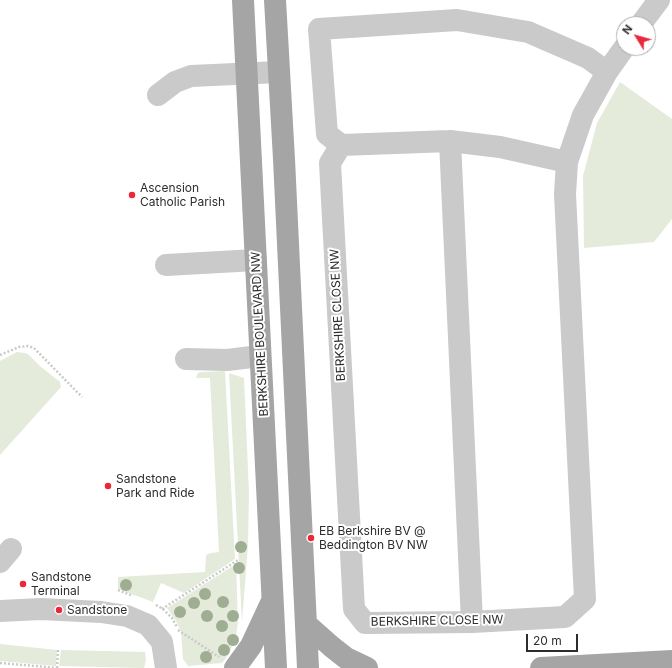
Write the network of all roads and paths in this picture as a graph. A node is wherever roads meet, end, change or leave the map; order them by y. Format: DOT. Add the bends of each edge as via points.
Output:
graph roads {
  1 [pos="243,0"];
  2 [pos="275,0"];
  3 [pos="659,0"];
  4 [pos="647,16"];
  5 [pos="618,56"];
  6 [pos="279,72"];
  7 [pos="607,72"];
  8 [pos="247,73"];
  9 [pos="158,95"];
  10 [pos="450,141"];
  11 [pos="341,146"];
  12 [pos="567,162"];
  13 [pos="256,260"];
  14 [pos="166,265"];
  15 [pos="0,355"];
  16 [pos="260,356"];
  17 [pos="186,359"];
  18 [pos="82,397"];
  19 [pos="238,560"];
  20 [pos="273,598"];
  21 [pos="0,611"];
  22 [pos="159,612"];
  23 [pos="472,622"];
  24 [pos="306,624"];
  25 [pos="178,630"];
  26 [pos="58,650"];
  27 [pos="672,661"];
  28 [pos="0,663"];
  29 [pos="228,663"];
  30 [pos="57,668"];
  31 [pos="166,668"];
  32 [pos="276,668"];
  33 [pos="308,668"];
  34 [pos="367,668"];
  35 [pos="541,668"];
  1 -- 8 [label="main road, BERKSHIRE BOULEVARD NW"];
  2 -- 6 [label="main road"];
  3 -- 4 [label="street"];
  5 -- 7 [label="street, BERKSHIRE CLOSE NW"];
  6 -- 8 [label="street"];
  6 -- 24 [label="main road"];
  7 -- 11 [label="street" via="588,58 528,32 457,20 319,29 327,134"];
  7 -- 12 [label="street, BERKSHIRE CLOSE NW" via="583,115"];
  8 -- 9 [label="street" via="191,76 175,82"];
  8 -- 13 [label="main road, BERKSHIRE BOULEVARD NW"];
  10 -- 11 [label="street"];
  10 -- 12 [label="street" via="500,147"];
  10 -- 23 [label="street"];
  11 -- 23 [label="street, BERKSHIRE CLOSE NW" via="330,164 354,609 365,623"];
  12 -- 23 [label="street, BERKSHIRE CLOSE NW" via="565,194 585,599 565,617"];
  13 -- 14 [label="street"];
  13 -- 16 [label="main road, BERKSHIRE BOULEVARD NW"];
  15 -- 18 [label="path" via="19,346 34,348"];
  16 -- 17 [label="street" via="227,360"];
  16 -- 20 [label="main road, BERKSHIRE BOULEVARD NW"];
  19 -- 22 [label="path"];
  20 -- 29 [label="main road" via="251,646"];
  20 -- 32 [label="main road, BERKSHIRE BOULEVARD NW"];
  21 -- 31 [label="street" via="100,612 127,616 148,625 162,642"];
  24 -- 33 [label="main road"];
  24 -- 34 [label="main road" via="336,651"];
  25 -- 29 [label="path"];
  26 -- 30 [label="path"];
  27 -- 35 [label="main road"];
  28 -- 30 [label="path"];
}
